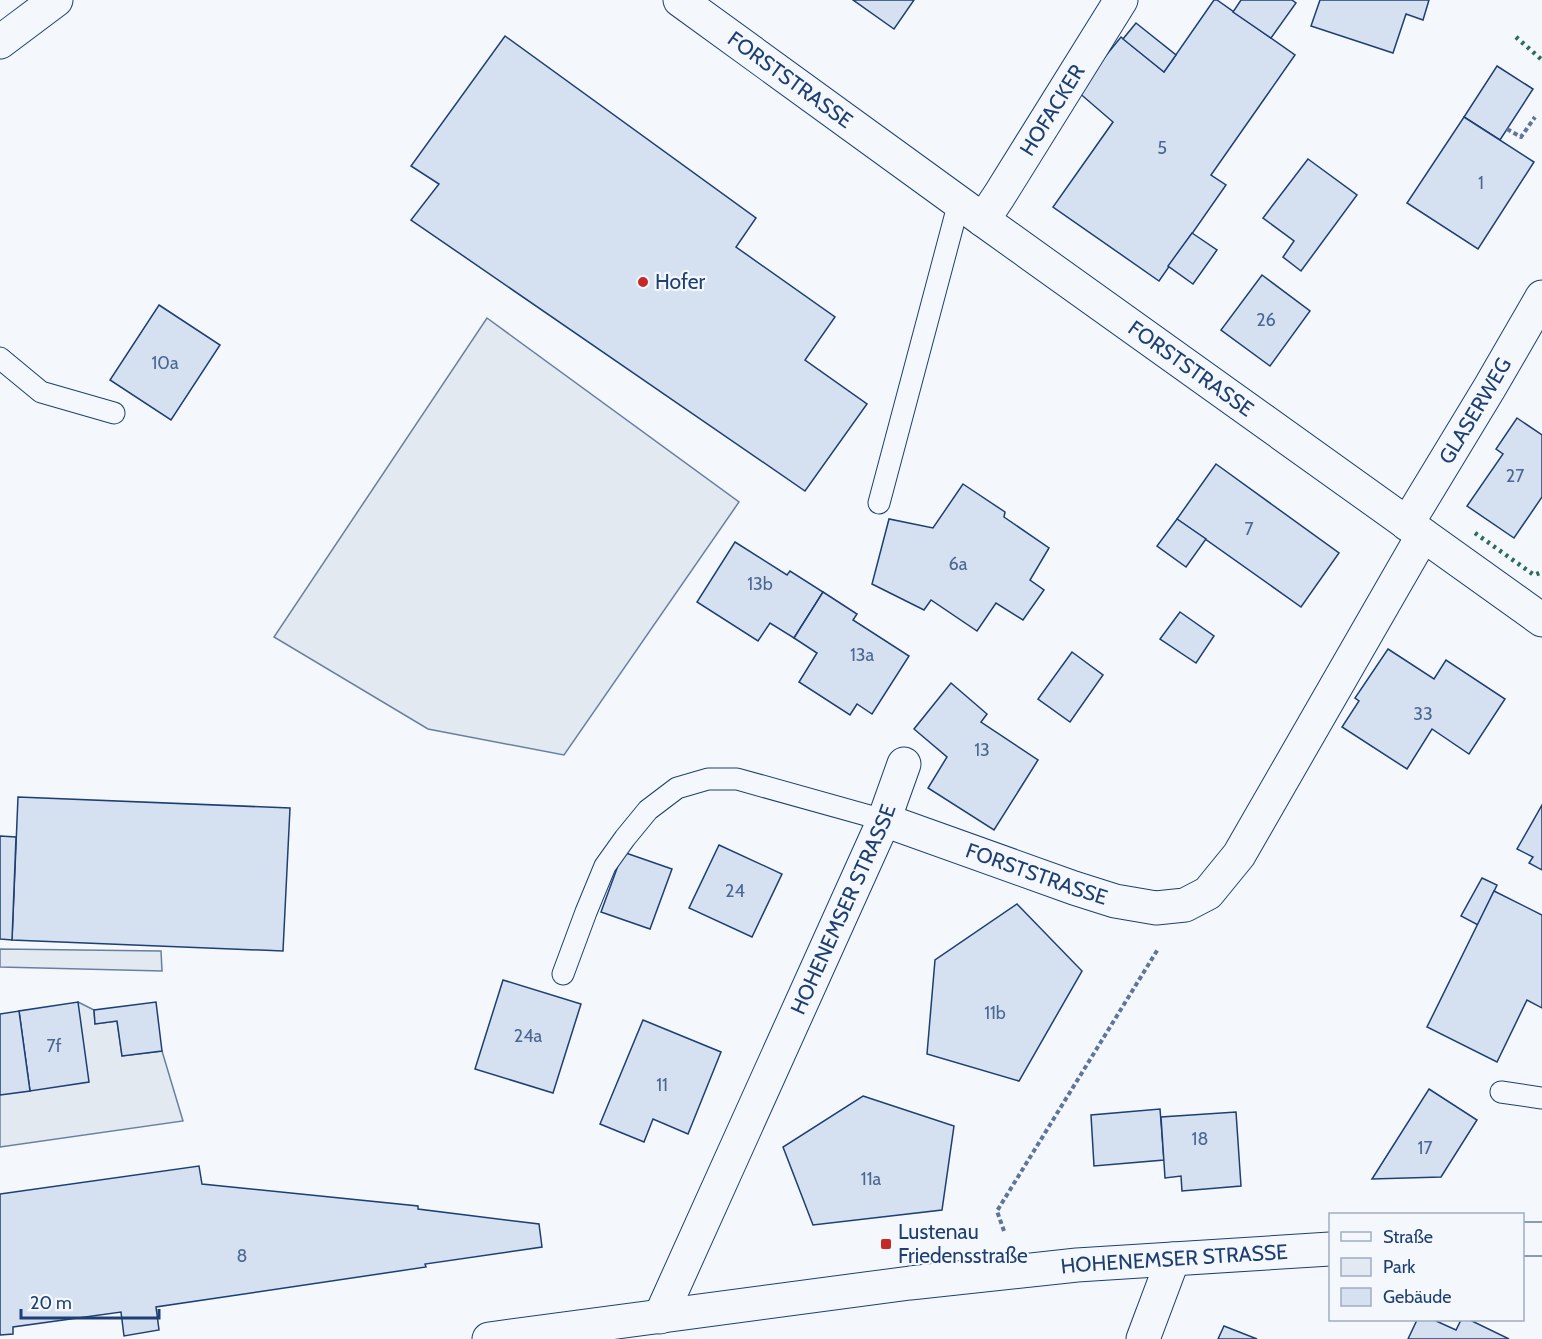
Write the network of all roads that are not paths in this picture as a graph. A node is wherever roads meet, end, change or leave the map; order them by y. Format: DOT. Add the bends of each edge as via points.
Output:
graph roads {
  1 [pos="56,0"];
  2 [pos="680,0"];
  3 [pos="1121,0"];
  4 [pos="0,42"];
  5 [pos="971,211"];
  6 [pos="1542,297"];
  7 [pos="0,358"];
  8 [pos="114,413"];
  9 [pos="879,503"];
  10 [pos="1415,529"];
  11 [pos="1542,620"];
  12 [pos="904,764"];
  13 [pos="884,820"];
  14 [pos="563,974"];
  15 [pos="1501,1092"];
  16 [pos="1542,1098"];
  17 [pos="1524,1239"];
  18 [pos="1542,1239"];
  19 [pos="1329,1249"];
  20 [pos="1173,1259"];
  21 [pos="660,1317"];
  22 [pos="489,1339"];
  23 [pos="1143,1339"];
  1 -- 4 [label="street"];
  2 -- 5 [label="street, FORSTSTRASSE"];
  3 -- 5 [label="street, HOFACKER" via="999,196"];
  5 -- 9 [label="lane"];
  5 -- 10 [label="street, FORSTSTRASSE"];
  6 -- 10 [label="street, GLASERWEG" via="1478,406"];
  7 -- 8 [label="lane" via="41,392"];
  10 -- 11 [label="street, FORSTSTRASSE"];
  10 -- 13 [label="street, FORSTSTRASSE" via="1239,855 1208,893 1185,905 1156,908 1115,901"];
  12 -- 13 [label="street, HOHENEMSER STRASSE"];
  13 -- 14 [label="lane, FORSTSTRASSE" via="736,779 708,779 677,788 648,810 605,866"];
  13 -- 21 [label="street, HOHENEMSER STRASSE"];
  15 -- 16 [label="lane"];
  17 -- 18 [label="street"];
  19 -- 20 [label="street, HOHENEMSER STRASSE"];
  20 -- 21 [label="street, HOHENEMSER STRASSE" via="910,1283"];
  20 -- 23 [label="street"];
  21 -- 22 [label="street, HOHENEMSER STRASSE"];
}
